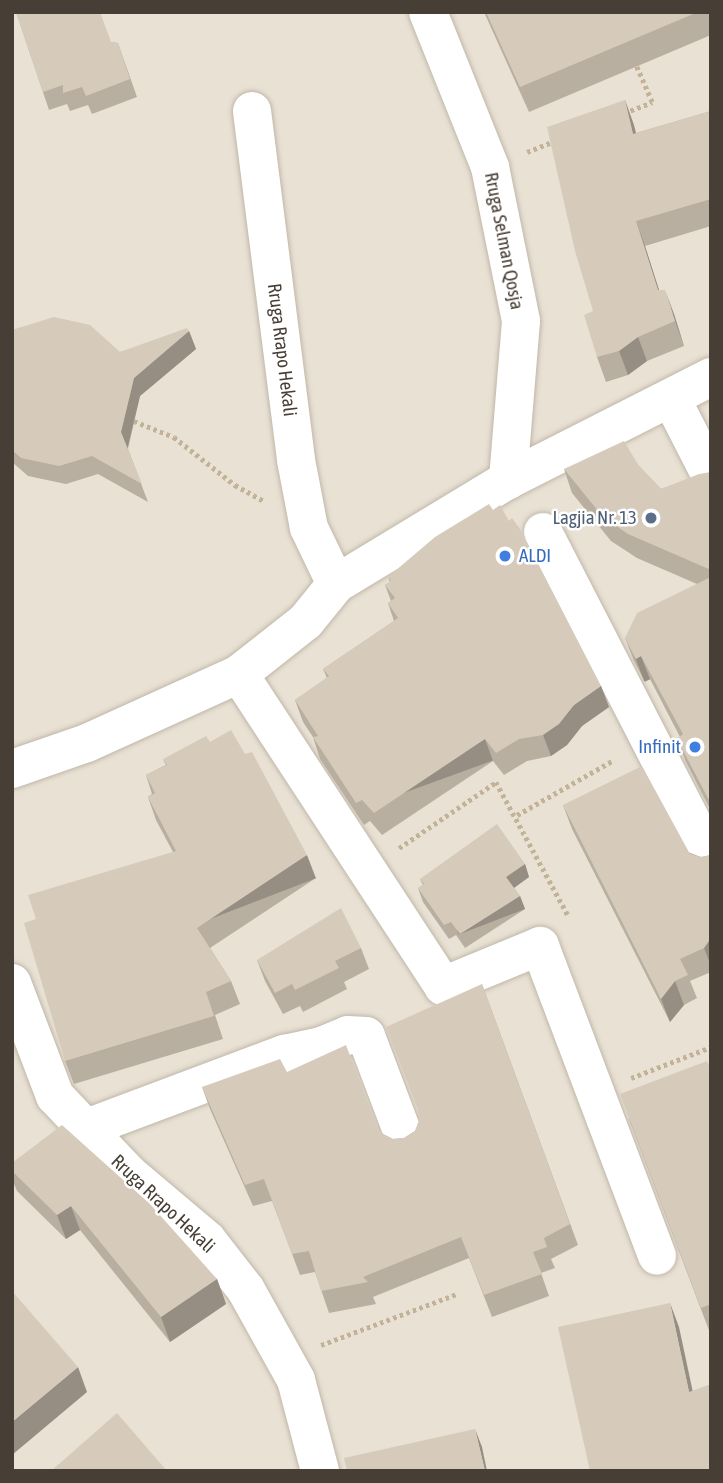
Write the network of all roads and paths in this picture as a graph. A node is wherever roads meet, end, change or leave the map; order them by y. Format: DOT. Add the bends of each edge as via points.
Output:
graph roads {
  1 [pos="428,12"];
  2 [pos="629,51"];
  3 [pos="252,111"];
  4 [pos="614,117"];
  5 [pos="565,137"];
  6 [pos="490,167"];
  7 [pos="711,377"];
  8 [pos="671,398"];
  9 [pos="134,421"];
  10 [pos="711,476"];
  11 [pos="508,480"];
  12 [pos="235,485"];
  13 [pos="543,532"];
  14 [pos="336,584"];
  15 [pos="239,674"];
  16 [pos="601,768"];
  17 [pos="12,769"];
  18 [pos="517,815"];
  19 [pos="711,859"];
  20 [pos="367,870"];
  21 [pos="570,919"];
  22 [pos="12,982"];
  23 [pos="711,1047"];
  24 [pos="597,1091"];
  25 [pos="84,1129"];
  26 [pos="405,1139"];
  27 [pos="657,1256"];
  28 [pos="457,1294"];
  29 [pos="284,1359"];
  30 [pos="320,1471"];
  1 -- 6 [label="street, Rruga Selman Qosja"];
  2 -- 4 [label="path" via="652,102"];
  3 -- 14 [label="street, Rruga Rrapo Hekali" via="296,460 309,528"];
  5 -- 6 [label="path"];
  6 -- 11 [label="street, Rruga Selman Qosja" via="521,321"];
  7 -- 8 [label="street"];
  8 -- 10 [label="street"];
  8 -- 11 [label="street"];
  9 -- 12 [label="path" via="174,437"];
  11 -- 14 [label="street"];
  13 -- 19 [label="street"];
  14 -- 15 [label="street" via="306,621"];
  15 -- 17 [label="street" via="86,743"];
  15 -- 20 [label="street"];
  16 -- 18 [label="path"];
  18 -- 20 [label="path" via="496,782"];
  18 -- 21 [label="path"];
  20 -- 24 [label="street" via="443,986 540,946"];
  22 -- 25 [label="street, Rruga Rrapo Hekali" via="55,1096"];
  23 -- 24 [label="path"];
  24 -- 27 [label="street"];
  25 -- 26 [label="street" via="284,1054 348,1035 366,1037"];
  25 -- 29 [label="street, Rruga Rrapo Hekali" via="128,1174 207,1240 246,1290"];
  28 -- 29 [label="path"];
  29 -- 30 [label="street, Rruga Rrapo Hekali" via="296,1380"];
}
